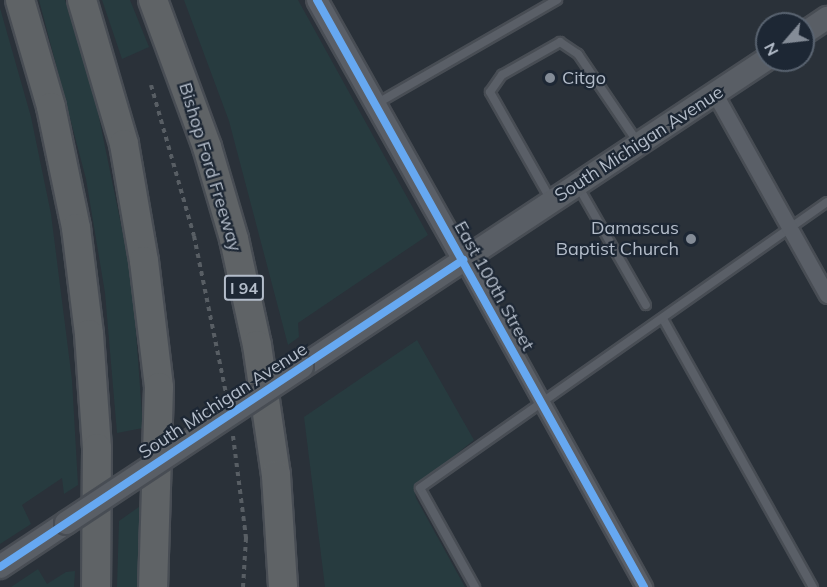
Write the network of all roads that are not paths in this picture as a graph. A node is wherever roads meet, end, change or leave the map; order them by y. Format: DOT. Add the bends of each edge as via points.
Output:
graph roads {
  1 [pos="20,0"];
  2 [pos="82,0"];
  3 [pos="153,0"];
  4 [pos="317,0"];
  5 [pos="557,0"];
  6 [pos="755,67"];
  7 [pos="715,94"];
  8 [pos="376,104"];
  9 [pos="640,145"];
  10 [pos="577,184"];
  11 [pos="552,201"];
  12 [pos="827,202"];
  13 [pos="789,228"];
  14 [pos="463,260"];
  15 [pos="827,295"];
  16 [pos="646,305"];
  17 [pos="663,319"];
  18 [pos="540,402"];
  19 [pos="0,567"];
  20 [pos="96,587"];
  21 [pos="153,587"];
  22 [pos="283,587"];
  23 [pos="475,587"];
  24 [pos="644,587"];
  25 [pos="813,587"];
  1 -- 20 [label="highway" via="51,107 76,228 97,448"];
  2 -- 21 [label="highway" via="124,144 144,261 159,387"];
  3 -- 22 [label="highway, Bishop Ford Freeway / I 94" via="207,147 236,249 257,345 276,475"];
  4 -- 8 [label="street, East 100th Street"];
  5 -- 8 [label="lane"];
  6 -- 7 [label="main road, South Michigan Avenue"];
  7 -- 9 [label="main road, South Michigan Avenue"];
  7 -- 13 [label="street"];
  8 -- 14 [label="street, East 100th Street"];
  9 -- 10 [label="main road, South Michigan Avenue"];
  9 -- 11 [label="lane" via="578,54 560,42 501,75 490,93"];
  10 -- 11 [label="main road, South Michigan Avenue"];
  10 -- 16 [label="lane"];
  11 -- 14 [label="main road, South Michigan Avenue"];
  12 -- 13 [label="lane"];
  13 -- 15 [label="street"];
  13 -- 17 [label="lane"];
  14 -- 18 [label="street, East 100th Street"];
  14 -- 19 [label="main road, South Michigan Avenue, bridge"];
  17 -- 18 [label="lane"];
  17 -- 25 [label="lane"];
  18 -- 23 [label="lane" via="420,488"];
  18 -- 24 [label="street, East 100th Street"];
}
